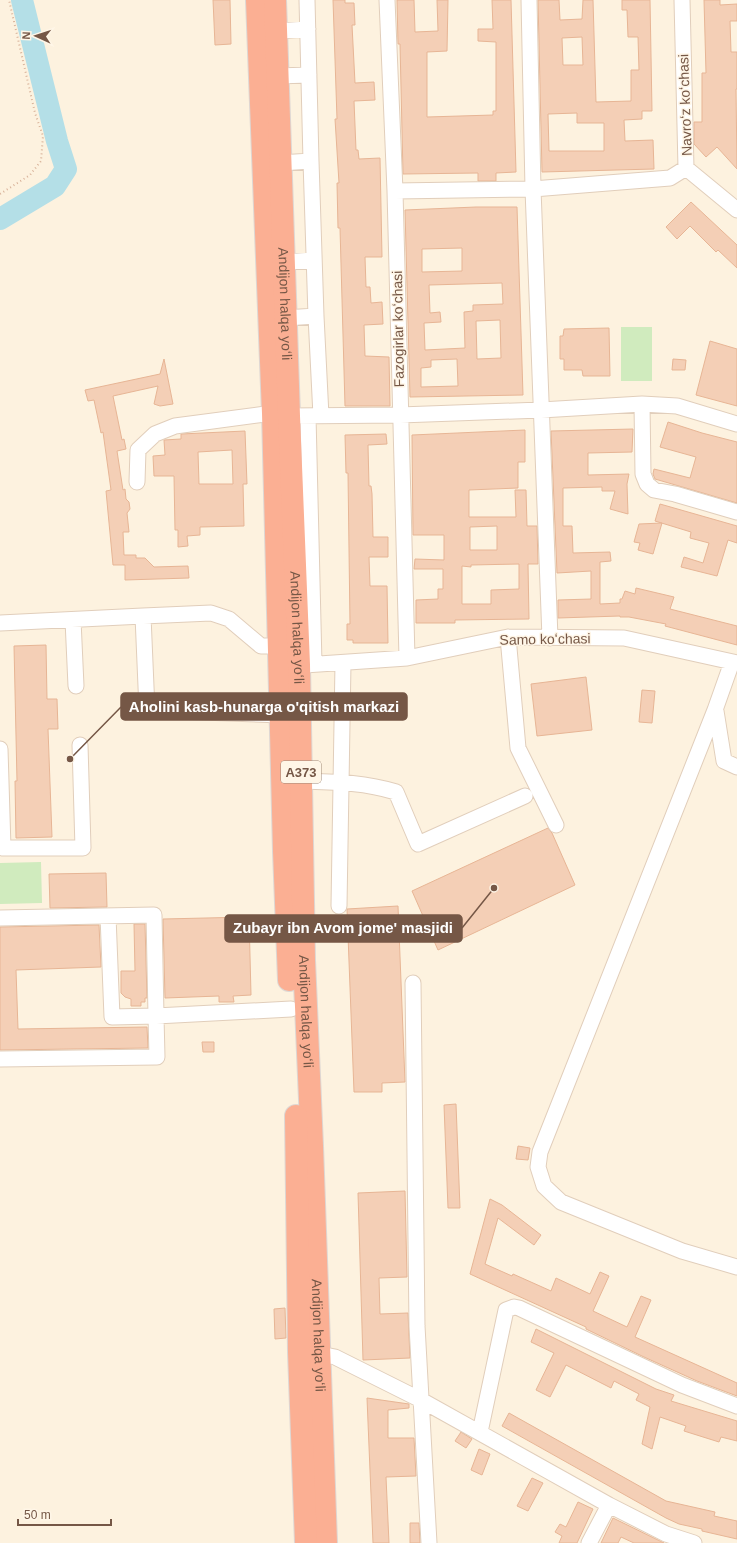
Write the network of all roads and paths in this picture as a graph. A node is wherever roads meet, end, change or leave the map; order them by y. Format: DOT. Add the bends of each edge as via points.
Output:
graph roads {
  1 [pos="9,0"];
  2 [pos="257,0"];
  3 [pos="275,0"];
  4 [pos="307,0"];
  5 [pos="387,0"];
  6 [pos="529,0"];
  7 [pos="682,0"];
  8 [pos="308,29"];
  9 [pos="276,31"];
  10 [pos="309,75"];
  11 [pos="277,76"];
  12 [pos="311,161"];
  13 [pos="280,163"];
  14 [pos="686,168"];
  15 [pos="534,189"];
  16 [pos="394,191"];
  17 [pos="0,194"];
  18 [pos="737,210"];
  19 [pos="314,260"];
  20 [pos="284,262"];
  21 [pos="316,316"];
  22 [pos="285,318"];
  23 [pos="642,404"];
  24 [pos="541,410"];
  25 [pos="297,415"];
  26 [pos="400,415"];
  27 [pos="737,424"];
  28 [pos="137,482"];
  29 [pos="737,512"];
  30 [pos="143,616"];
  31 [pos="73,620"];
  32 [pos="0,623"];
  33 [pos="508,637"];
  34 [pos="550,638"];
  35 [pos="407,658"];
  36 [pos="293,661"];
  37 [pos="343,663"];
  38 [pos="734,663"];
  39 [pos="76,686"];
  40 [pos="715,710"];
  41 [pos="281,715"];
  42 [pos="80,745"];
  43 [pos="0,750"];
  44 [pos="737,767"];
  45 [pos="301,781"];
  46 [pos="341,782"];
  47 [pos="525,796"];
  48 [pos="556,825"];
  49 [pos="339,906"];
  50 [pos="108,916"];
  51 [pos="0,918"];
  52 [pos="413,983"];
  53 [pos="290,1009"];
  54 [pos="156,1016"];
  55 [pos="0,1060"];
  56 [pos="737,1267"];
  57 [pos="320,1354"];
  58 [pos="421,1400"];
  59 [pos="737,1406"];
  60 [pos="480,1432"];
  61 [pos="609,1505"];
  62 [pos="306,1543"];
  63 [pos="326,1543"];
  64 [pos="429,1543"];
  65 [pos="589,1543"];
  66 [pos="694,1543"];
  1 -- 17 [label="path" via="35,113 43,136 40,161 30,175"];
  2 -- 25 [label="highway, Andijon halqa yo‘li / A373"];
  3 -- 9 [label="highway, Andijon halqa yo‘li / A373"];
  4 -- 8 [label="street"];
  5 -- 16 [label="street, Fazogirlar koʻchasi"];
  6 -- 15 [label="street"];
  7 -- 14 [label="street, Navroʻz koʻchasi"];
  8 -- 9 [label="street"];
  8 -- 10 [label="street"];
  9 -- 11 [label="highway, Andijon halqa yo‘li / A373"];
  10 -- 11 [label="street"];
  10 -- 12 [label="street"];
  11 -- 13 [label="highway, Andijon halqa yo‘li / A373"];
  12 -- 13 [label="street"];
  12 -- 19 [label="street"];
  13 -- 20 [label="highway, Andijon halqa yo‘li / A373"];
  14 -- 15 [label="street" via="670,178"];
  14 -- 18 [label="street, Navroʻz koʻchasi"];
  15 -- 16 [label="street"];
  15 -- 24 [label="street"];
  16 -- 26 [label="street, Fazogirlar koʻchasi"];
  19 -- 20 [label="street"];
  19 -- 21 [label="street"];
  20 -- 22 [label="highway, Andijon halqa yo‘li / A373"];
  21 -- 22 [label="street"];
  21 -- 25 [label="street"];
  22 -- 25 [label="highway, Andijon halqa yo‘li / A373"];
  23 -- 24 [label="street"];
  23 -- 27 [label="street" via="677,406"];
  23 -- 29 [label="street" via="643,474 647,484 654,490"];
  24 -- 26 [label="street"];
  24 -- 34 [label="street"];
  25 -- 26 [label="street"];
  25 -- 28 [label="street" via="175,426 155,434 138,450"];
  25 -- 36 [label="highway, Andijon halqa yo‘li / A373"];
  25 -- 36 [label="street"];
  26 -- 35 [label="street, Fazogirlar koʻchasi"];
  30 -- 31 [label="street, Samo koʻchasi"];
  30 -- 36 [label="street, Samo koʻchasi" via="211,613 229,618 261,646"];
  30 -- 41 [label="street" via="147,710"];
  31 -- 32 [label="street, Samo koʻchasi"];
  31 -- 39 [label="street"];
  33 -- 34 [label="street, Samo koʻchasi"];
  33 -- 35 [label="street, Samo koʻchasi"];
  33 -- 48 [label="street" via="518,748"];
  34 -- 38 [label="street, Samo koʻchasi" via="624,638"];
  35 -- 37 [label="street, Samo koʻchasi"];
  36 -- 37 [label="street, Samo koʻchasi"];
  36 -- 41 [label="highway, Andijon halqa yo‘li / A373"];
  36 -- 45 [label="highway, Andijon halqa yo‘li / A373"];
  37 -- 46 [label="street"];
  38 -- 40 [label="street"];
  40 -- 44 [label="street" via="724,760"];
  40 -- 56 [label="street" via="540,1152 538,1167 544,1186 561,1202 682,1251"];
  41 -- 53 [label="highway, Andijon halqa yo‘li / A373"];
  42 -- 43 [label="street" via="83,848 3,848"];
  45 -- 46 [label="street"];
  45 -- 57 [label="highway, Andijon halqa yo‘li / A373" via="304,960"];
  46 -- 47 [label="street" via="374,785 396,792 418,844"];
  46 -- 49 [label="street"];
  50 -- 51 [label="street"];
  50 -- 54 [label="street" via="112,1017"];
  50 -- 54 [label="street" via="154,915"];
  52 -- 58 [label="street" via="417,1326"];
  53 -- 54 [label="street"];
  53 -- 62 [label="highway, Andijon halqa yo‘li / A373" via="297,1133 299,1352"];
  54 -- 55 [label="street" via="157,1057"];
  57 -- 58 [label="street" via="335,1357"];
  57 -- 63 [label="highway, Andijon halqa yo‘li / A373"];
  58 -- 60 [label="street"];
  58 -- 64 [label="street"];
  59 -- 60 [label="street" via="682,1385 514,1307 506,1310"];
  60 -- 61 [label="street"];
  61 -- 65 [label="street"];
  61 -- 66 [label="street" via="666,1534"];
}
